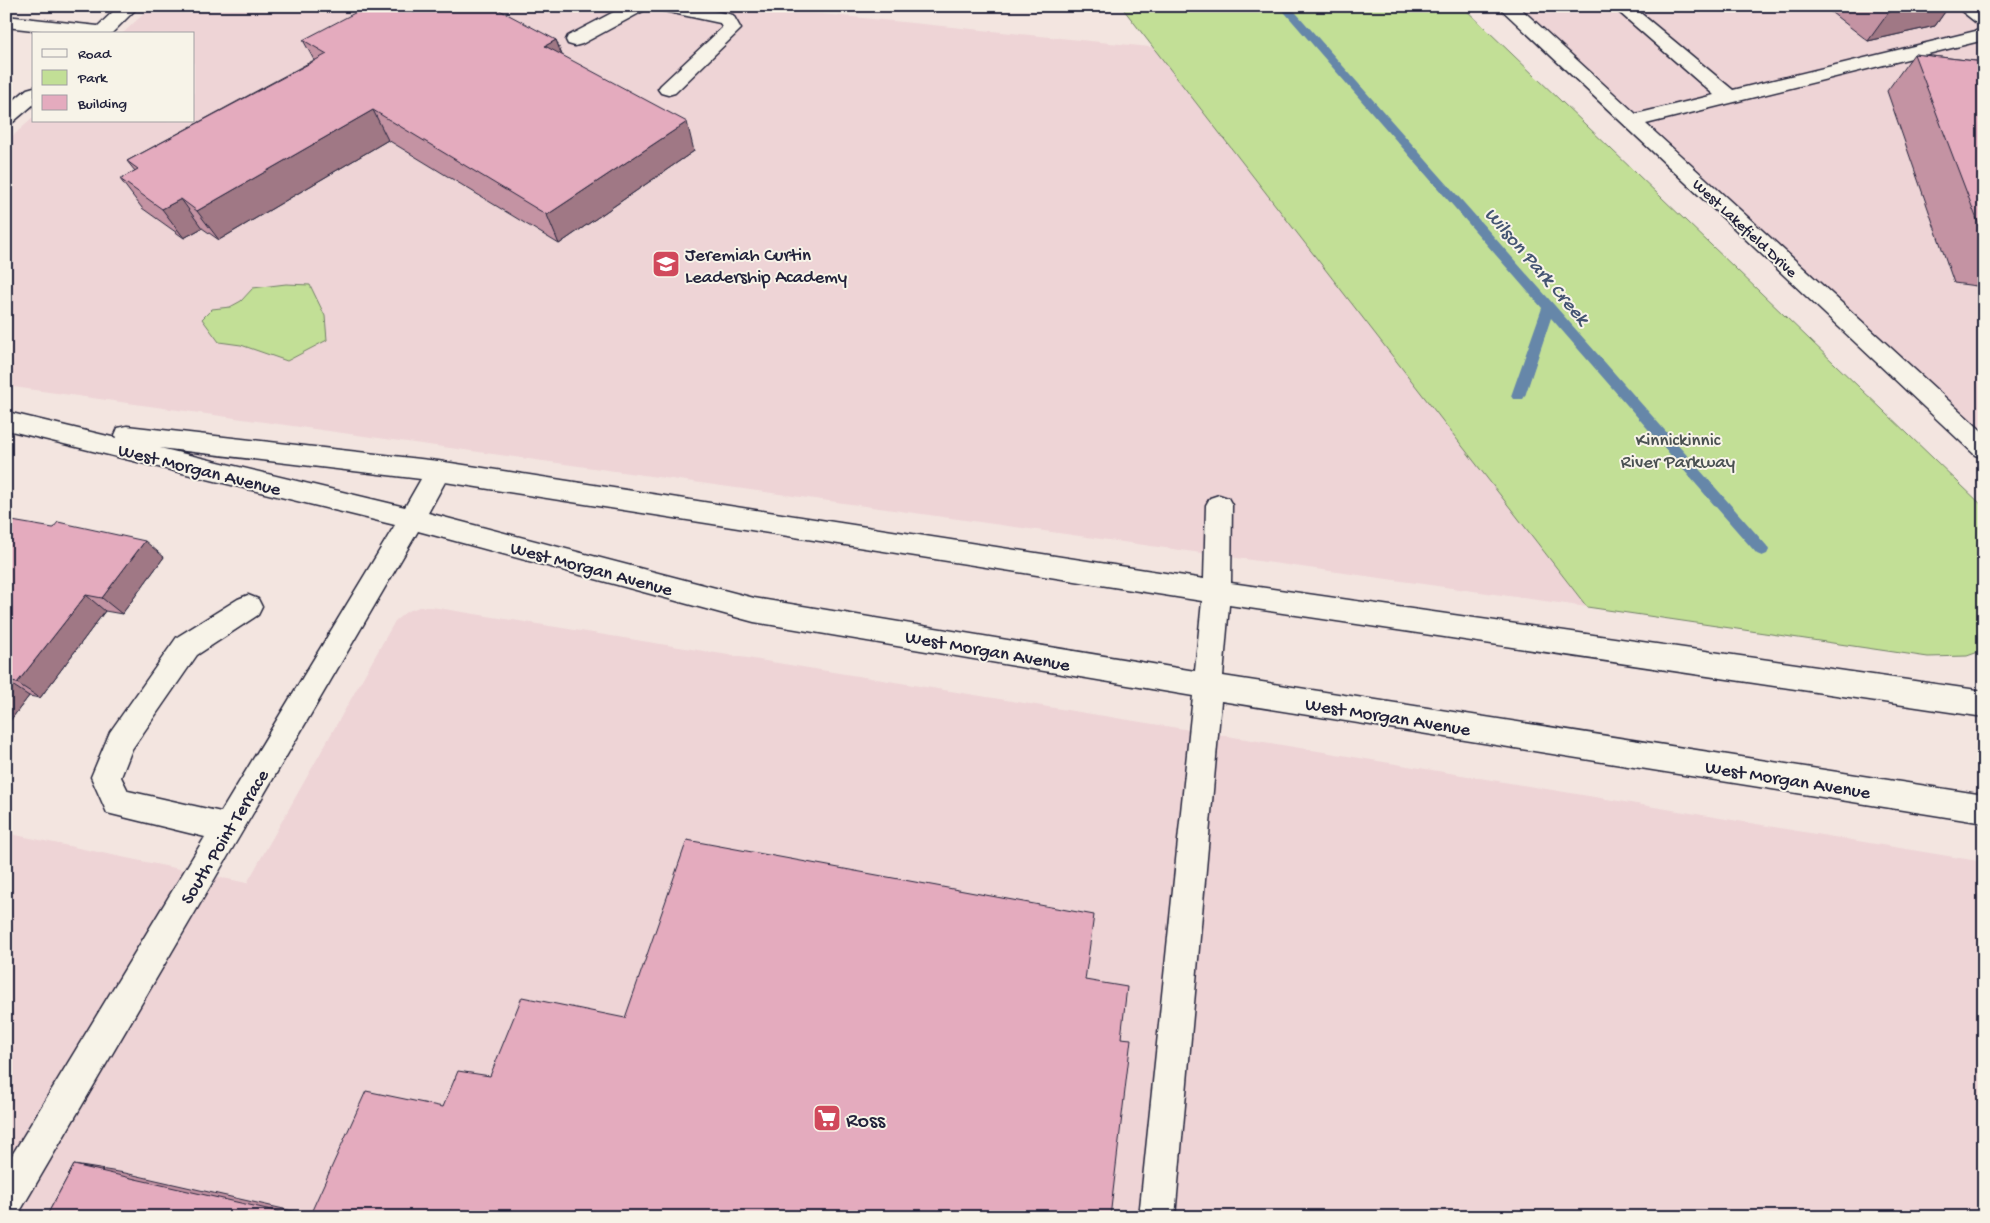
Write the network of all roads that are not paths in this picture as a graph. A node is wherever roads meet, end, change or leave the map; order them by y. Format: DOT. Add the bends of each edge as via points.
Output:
graph roads {
  1 [pos="130,6"];
  2 [pos="639,6"];
  3 [pos="665,6"];
  4 [pos="1507,6"];
  5 [pos="1621,6"];
  6 [pos="1964,6"];
  7 [pos="1984,20"];
  8 [pos="6,21"];
  9 [pos="93,32"];
  10 [pos="102,32"];
  11 [pos="1984,34"];
  12 [pos="575,40"];
  13 [pos="1930,48"];
  14 [pos="1952,59"];
  15 [pos="668,89"];
  16 [pos="32,95"];
  17 [pos="1730,98"];
  18 [pos="6,118"];
  19 [pos="1632,121"];
  20 [pos="6,421"];
  21 [pos="1978,436"];
  22 [pos="438,471"];
  23 [pos="1219,505"];
  24 [pos="412,519"];
  25 [pos="1217,592"];
  26 [pos="248,607"];
  27 [pos="1208,686"];
  28 [pos="1978,700"];
  29 [pos="1984,809"];
  30 [pos="228,828"];
  31 [pos="6,1200"];
  32 [pos="1157,1217"];
  1 -- 10 [label="street"];
  2 -- 12 [label="street"];
  3 -- 15 [label="street" via="727,19 732,29"];
  4 -- 19 [label="street, West Lakefield Drive"];
  5 -- 17 [label="street"];
  6 -- 7 [label="street"];
  8 -- 9 [label="street"];
  11 -- 13 [label="street"];
  13 -- 14 [label="street"];
  13 -- 17 [label="street"];
  16 -- 18 [label="street"];
  17 -- 19 [label="street"];
  19 -- 21 [label="street, West Lakefield Drive"];
  20 -- 22 [label="street, West Morgan Avenue"];
  20 -- 24 [label="street, West Morgan Avenue"];
  22 -- 24 [label="street, South Point Terrace"];
  22 -- 25 [label="street, West Morgan Avenue"];
  23 -- 25 [label="street"];
  24 -- 27 [label="street, West Morgan Avenue" via="754,610"];
  24 -- 30 [label="street, South Point Terrace"];
  25 -- 27 [label="street"];
  25 -- 28 [label="street, West Morgan Avenue"];
  26 -- 30 [label="street" via="187,646 120,742 106,777 118,803"];
  27 -- 29 [label="street, West Morgan Avenue"];
  27 -- 32 [label="street"];
  30 -- 31 [label="street, South Point Terrace"];
}
